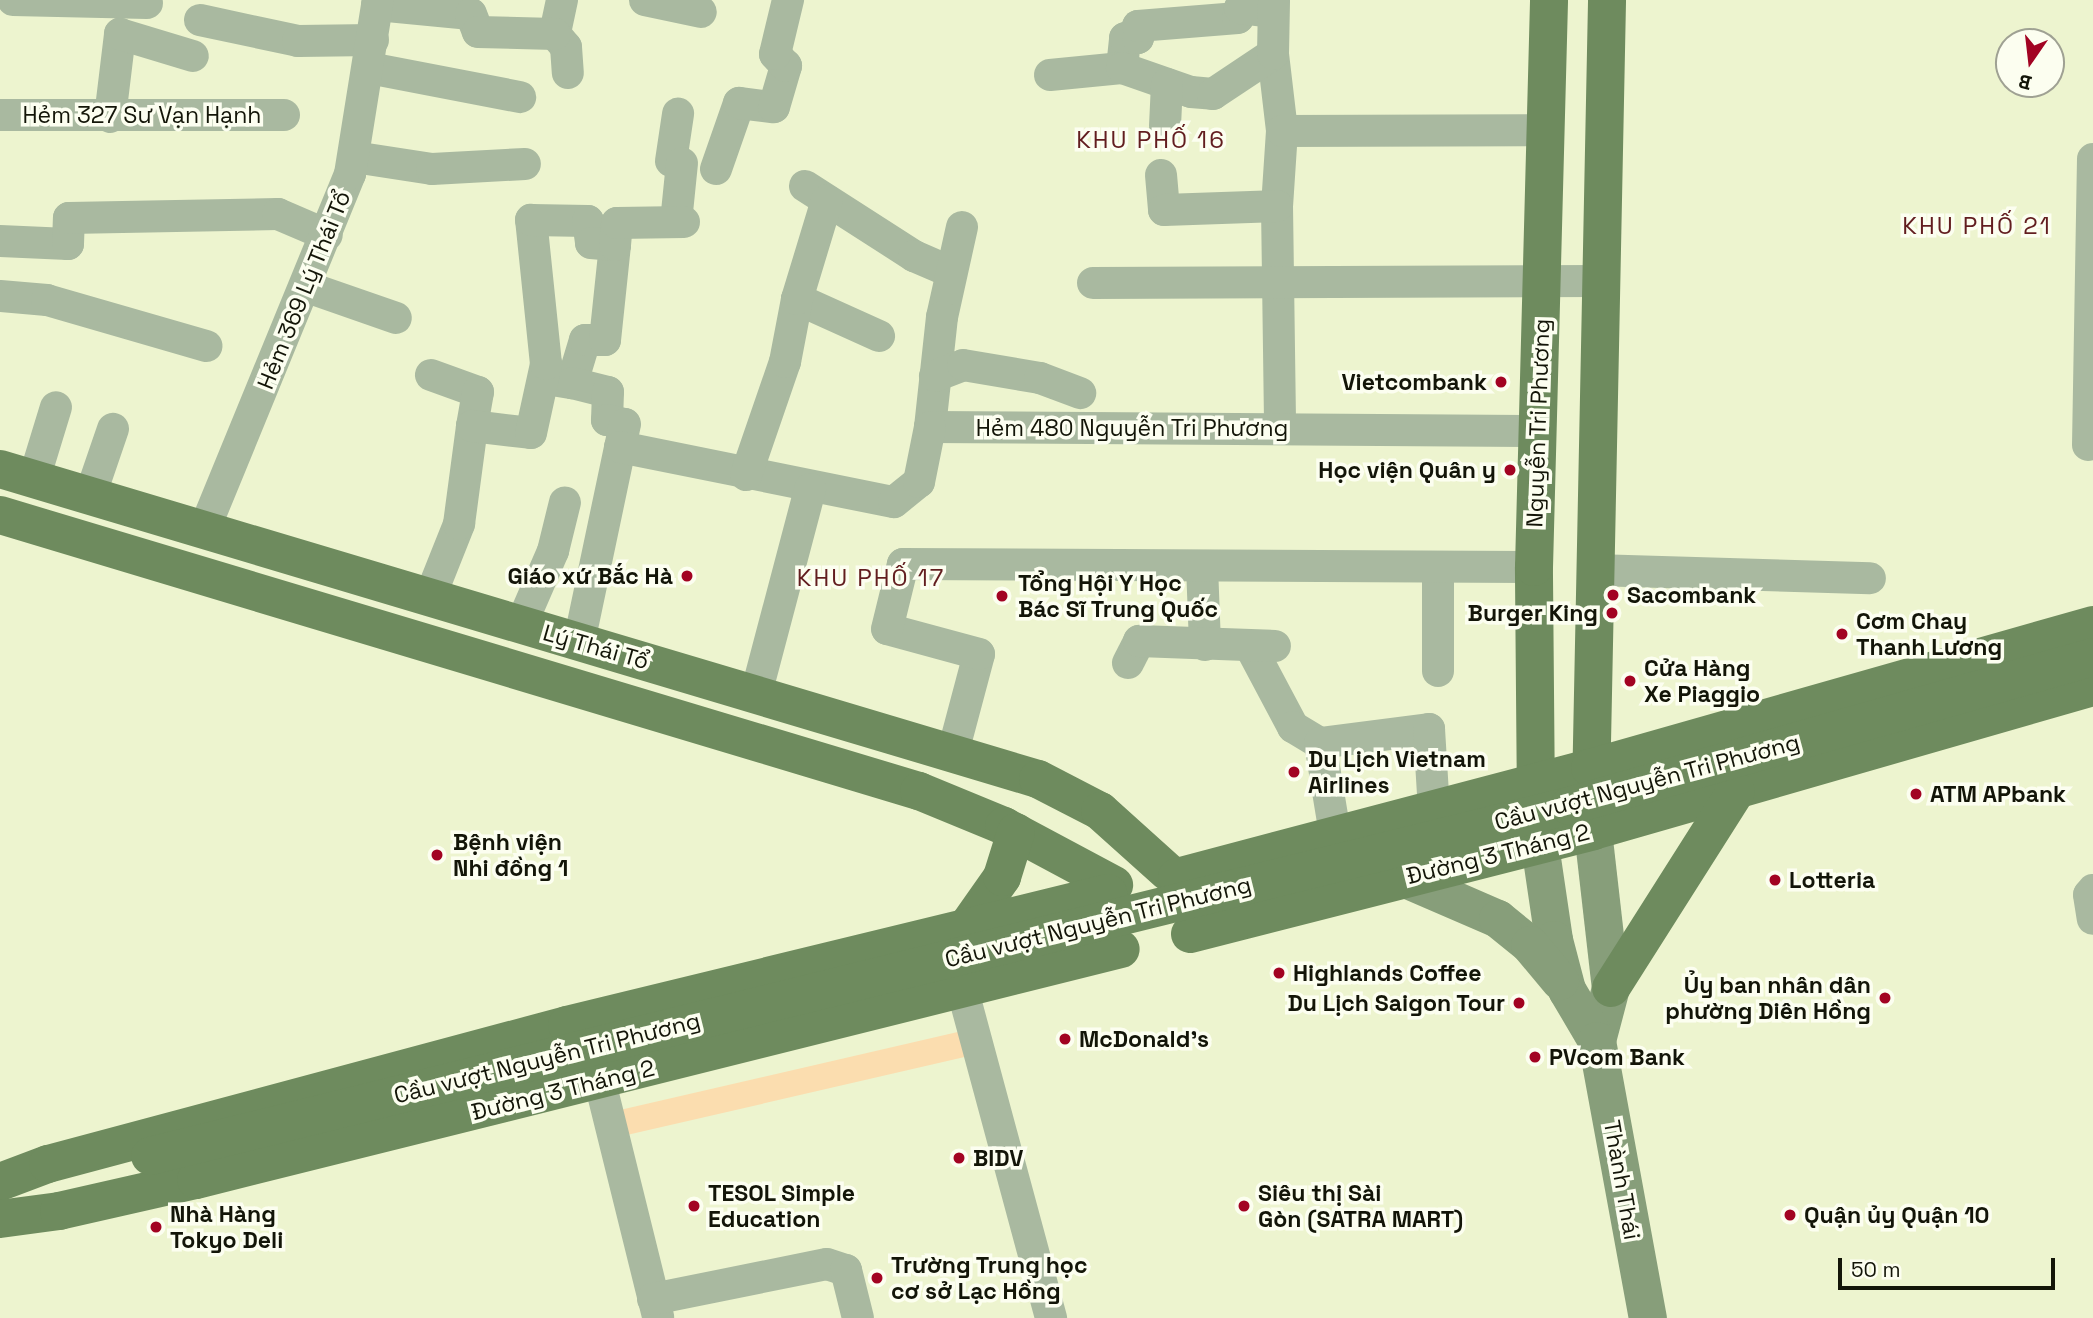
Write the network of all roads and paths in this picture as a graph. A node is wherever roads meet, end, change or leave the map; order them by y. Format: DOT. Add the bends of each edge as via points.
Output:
graph roads {
  1 [pos="13,0"];
  2 [pos="562,0"];
  3 [pos="645,0"];
  4 [pos="788,0"];
  5 [pos="1549,0"];
  6 [pos="1607,0"];
  7 [pos="147,3"];
  8 [pos="377,3"];
  9 [pos="1273,6"];
  10 [pos="1213,9"];
  11 [pos="701,12"];
  12 [pos="201,20"];
  13 [pos="555,34"];
  14 [pos="371,54"];
  15 [pos="1273,54"];
  16 [pos="194,56"];
  17 [pos="1122,68"];
  18 [pos="568,73"];
  19 [pos="1050,75"];
  20 [pos="1167,84"];
  21 [pos="520,97"];
  22 [pos="678,114"];
  23 [pos="0,115"];
  24 [pos="284,116"];
  25 [pos="110,117"];
  26 [pos="1165,126"];
  27 [pos="1545,130"];
  28 [pos="1282,131"];
  29 [pos="354,157"];
  30 [pos="2093,159"];
  31 [pos="525,164"];
  32 [pos="716,169"];
  33 [pos="1161,175"];
  34 [pos="1277,206"];
  35 [pos="962,227"];
  36 [pos="327,235"];
  37 [pos="0,241"];
  38 [pos="615,245"];
  39 [pos="951,272"];
  40 [pos="1541,279"];
  41 [pos="1600,281"];
  42 [pos="1278,282"];
  43 [pos="1093,283"];
  44 [pos="307,287"];
  45 [pos="0,296"];
  46 [pos="797,299"];
  47 [pos="396,318"];
  48 [pos="879,336"];
  49 [pos="206,346"];
  50 [pos="431,375"];
  51 [pos="934,376"];
  52 [pos="558,381"];
  53 [pos="1080,393"];
  54 [pos="56,407"];
  55 [pos="472,426"];
  56 [pos="930,427"];
  57 [pos="1280,428"];
  58 [pos="113,429"];
  59 [pos="1537,431"];
  60 [pos="2088,445"];
  61 [pos="620,447"];
  62 [pos="17,474"];
  63 [pos="746,475"];
  64 [pos="810,489"];
  65 [pos="90,496"];
  66 [pos="565,502"];
  67 [pos="0,515"];
  68 [pos="204,530"];
  69 [pos="1202,566"];
  70 [pos="1438,567"];
  71 [pos="1534,567"];
  72 [pos="1594,570"];
  73 [pos="1870,578"];
  74 [pos="436,598"];
  75 [pos="521,625"];
  76 [pos="2091,625"];
  77 [pos="579,642"];
  78 [pos="430,644"];
  79 [pos="1205,645"];
  80 [pos="1128,663"];
  81 [pos="1438,671"];
  82 [pos="2093,687"];
  83 [pos="756,694"];
  84 [pos="2093,709"];
  85 [pos="1951,738"];
  86 [pos="1320,743"];
  87 [pos="953,752"];
  88 [pos="1590,768"];
  89 [pos="1533,783"];
  90 [pos="1736,791"];
  91 [pos="1434,810"];
  92 [pos="1593,831"];
  93 [pos="1016,832"];
  94 [pos="1335,834"];
  95 [pos="1540,845"];
  96 [pos="1172,875"];
  97 [pos="1401,877"];
  98 [pos="2093,890"];
  99 [pos="1105,892"];
  100 [pos="976,914"];
  101 [pos="2093,919"];
  102 [pos="1157,949"];
  103 [pos="962,988"];
  104 [pos="1611,988"];
  105 [pos="1567,990"];
  106 [pos="1597,1041"];
  107 [pos="441,1049"];
  108 [pos="603,1093"];
  109 [pos="0,1154"];
  110 [pos="1,1200"];
  111 [pos="656,1308"];
  112 [pos="858,1318"];
  113 [pos="1051,1318"];
  114 [pos="1648,1318"];
  1 -- 7 [label="street"];
  2 -- 13 [label="street"];
  3 -- 11 [label="street"];
  4 -- 32 [label="street" via="775,54 786,66 774,107 739,103"];
  5 -- 27 [label="main road, Nguyễn Tri Phương"];
  6 -- 41 [label="main road"];
  8 -- 13 [label="street" via="471,14 478,32"];
  8 -- 14 [label="street, Hẻm 369 Lý Thái Tổ"];
  9 -- 10 [label="street" via="1240,8 1238,18"];
  9 -- 15 [label="street"];
  10 -- 17 [label="street" via="1181,21 1138,26 1138,38 1125,38"];
  12 -- 14 [label="street"];
  13 -- 18 [label="street" via="566,47"];
  14 -- 21 [label="street"];
  14 -- 29 [label="street, Hẻm 369 Lý Thái Tổ"];
  15 -- 20 [label="street" via="1213,94"];
  15 -- 28 [label="street"];
  16 -- 25 [label="street" via="120,34"];
  17 -- 19 [label="street"];
  17 -- 20 [label="street"];
  20 -- 26 [label="street"];
  22 -- 38 [label="street" via="680,222 617,223"];
  23 -- 25 [label="street, Hẻm 327 Sư Vạn Hạnh"];
  24 -- 25 [label="street, Hẻm 327 Sư Vạn Hạnh"];
  27 -- 28 [label="street"];
  27 -- 40 [label="main road, Nguyễn Tri Phương"];
  28 -- 34 [label="street"];
  29 -- 31 [label="street" via="432,169"];
  29 -- 36 [label="street, Hẻm 369 Lý Thái Tổ"];
  30 -- 60 [label="street"];
  33 -- 34 [label="street" via="1164,209"];
  34 -- 42 [label="street"];
  35 -- 39 [label="street"];
  36 -- 37 [label="street" via="278,214 69,218 68,244"];
  36 -- 44 [label="street, Hẻm 369 Lý Thái Tổ"];
  38 -- 52 [label="street" via="605,340 585,340"];
  38 -- 52 [label="street" via="591,243 588,221 531,220 547,364"];
  39 -- 46 [label="street" via="914,256 816,193"];
  39 -- 51 [label="street"];
  40 -- 41 [label="street"];
  40 -- 42 [label="street"];
  40 -- 59 [label="main road, Nguyễn Tri Phương"];
  41 -- 72 [label="main road"];
  42 -- 43 [label="street"];
  42 -- 57 [label="street"];
  44 -- 47 [label="street"];
  44 -- 68 [label="street, Hẻm 369 Lý Thái Tổ"];
  45 -- 49 [label="street" via="47,300"];
  46 -- 48 [label="street"];
  46 -- 63 [label="street" via="785,362"];
  50 -- 55 [label="street" via="478,392"];
  51 -- 53 [label="street" via="963,365 1040,378"];
  51 -- 56 [label="street"];
  52 -- 55 [label="street" via="531,433"];
  52 -- 61 [label="street" via="608,392 607,420 625,424"];
  54 -- 62 [label="street"];
  55 -- 74 [label="street" via="459,524"];
  56 -- 57 [label="street, Hẻm 480 Nguyễn Tri Phương"];
  56 -- 64 [label="street" via="919,482 894,502"];
  57 -- 59 [label="street, Hẻm 480 Nguyễn Tri Phương"];
  58 -- 65 [label="street"];
  59 -- 71 [label="main road, Nguyễn Tri Phương"];
  61 -- 63 [label="street"];
  61 -- 77 [label="street"];
  62 -- 65 [label="main road, Lý Thái Tổ"];
  63 -- 64 [label="street"];
  64 -- 83 [label="street"];
  65 -- 68 [label="main road, Lý Thái Tổ"];
  66 -- 75 [label="street" via="553,551"];
  67 -- 78 [label="main road, Lý Thái Tổ"];
  68 -- 74 [label="main road, Lý Thái Tổ"];
  69 -- 70 [label="street"];
  69 -- 79 [label="street"];
  69 -- 87 [label="street" via="903,564 887,629 979,654"];
  70 -- 71 [label="street"];
  70 -- 81 [label="street"];
  71 -- 89 [label="main road, Nguyễn Tri Phương"];
  72 -- 73 [label="street"];
  72 -- 88 [label="main road"];
  74 -- 75 [label="main road, Lý Thái Tổ"];
  74 -- 78 [label="main road"];
  75 -- 77 [label="main road, Lý Thái Tổ"];
  76 -- 88 [label="main road" via="2017,637 1814,693"];
  76 -- 110 [label="main road, Cầu vượt Nguyễn Tri Phương, bridge" via="1569,806 150,1156"];
  77 -- 83 [label="main road, Lý Thái Tổ"];
  78 -- 93 [label="main road, Lý Thái Tổ" via="919,791"];
  79 -- 80 [label="street" via="1139,641"];
  79 -- 86 [label="street" via="1263,646 1293,727"];
  82 -- 85 [label="main road, Đường 3 Tháng 2"];
  83 -- 87 [label="main road, Lý Thái Tổ"];
  84 -- 85 [label="main road, Đường 3 Tháng 2"];
  85 -- 90 [label="main road, Đường 3 Tháng 2" via="1804,769"];
  86 -- 91 [label="street" via="1429,729"];
  86 -- 94 [label="street"];
  87 -- 96 [label="main road, Lý Thái Tổ" via="1067,792 1126,831"];
  88 -- 89 [label="main road"];
  88 -- 92 [label="main road"];
  89 -- 91 [label="main road"];
  89 -- 95 [label="main road, Nguyễn Tri Phương"];
  90 -- 92 [label="main road, Đường 3 Tháng 2"];
  90 -- 104 [label="main road"];
  91 -- 94 [label="main road"];
  92 -- 95 [label="main road, Đường 3 Tháng 2"];
  92 -- 104 [label="main road, Thành Thái"];
  93 -- 99 [label="main road, Lý Thái Tổ"];
  93 -- 100 [label="main road" via="1002,877"];
  94 -- 96 [label="main road"];
  95 -- 97 [label="main road, Đường 3 Tháng 2"];
  95 -- 105 [label="main road, Thành Thái" via="1554,940"];
  96 -- 99 [label="main road" via="1138,869"];
  96 -- 102 [label="main road" via="1194,903"];
  97 -- 102 [label="main road, Đường 3 Tháng 2"];
  97 -- 105 [label="main road" via="1498,919 1530,945"];
  98 -- 101 [label="street" via="2089,895"];
  99 -- 100 [label="main road"];
  99 -- 102 [label="main road" via="1104,924"];
  100 -- 107 [label="main road"];
  102 -- 103 [label="main road, Đường 3 Tháng 2"];
  103 -- 108 [label="main road, Đường 3 Tháng 2"];
  103 -- 113 [label="street"];
  104 -- 106 [label="main road, Thành Thái"];
  105 -- 106 [label="main road, Thành Thái"];
  106 -- 114 [label="main road, Thành Thái"];
  107 -- 109 [label="main road"];
  107 -- 110 [label="main road" via="48,1164"];
  108 -- 110 [label="main road, Đường 3 Tháng 2" via="59,1211"];
  108 -- 111 [label="street"];
  111 -- 112 [label="street" via="827,1264 846,1270"];
}
